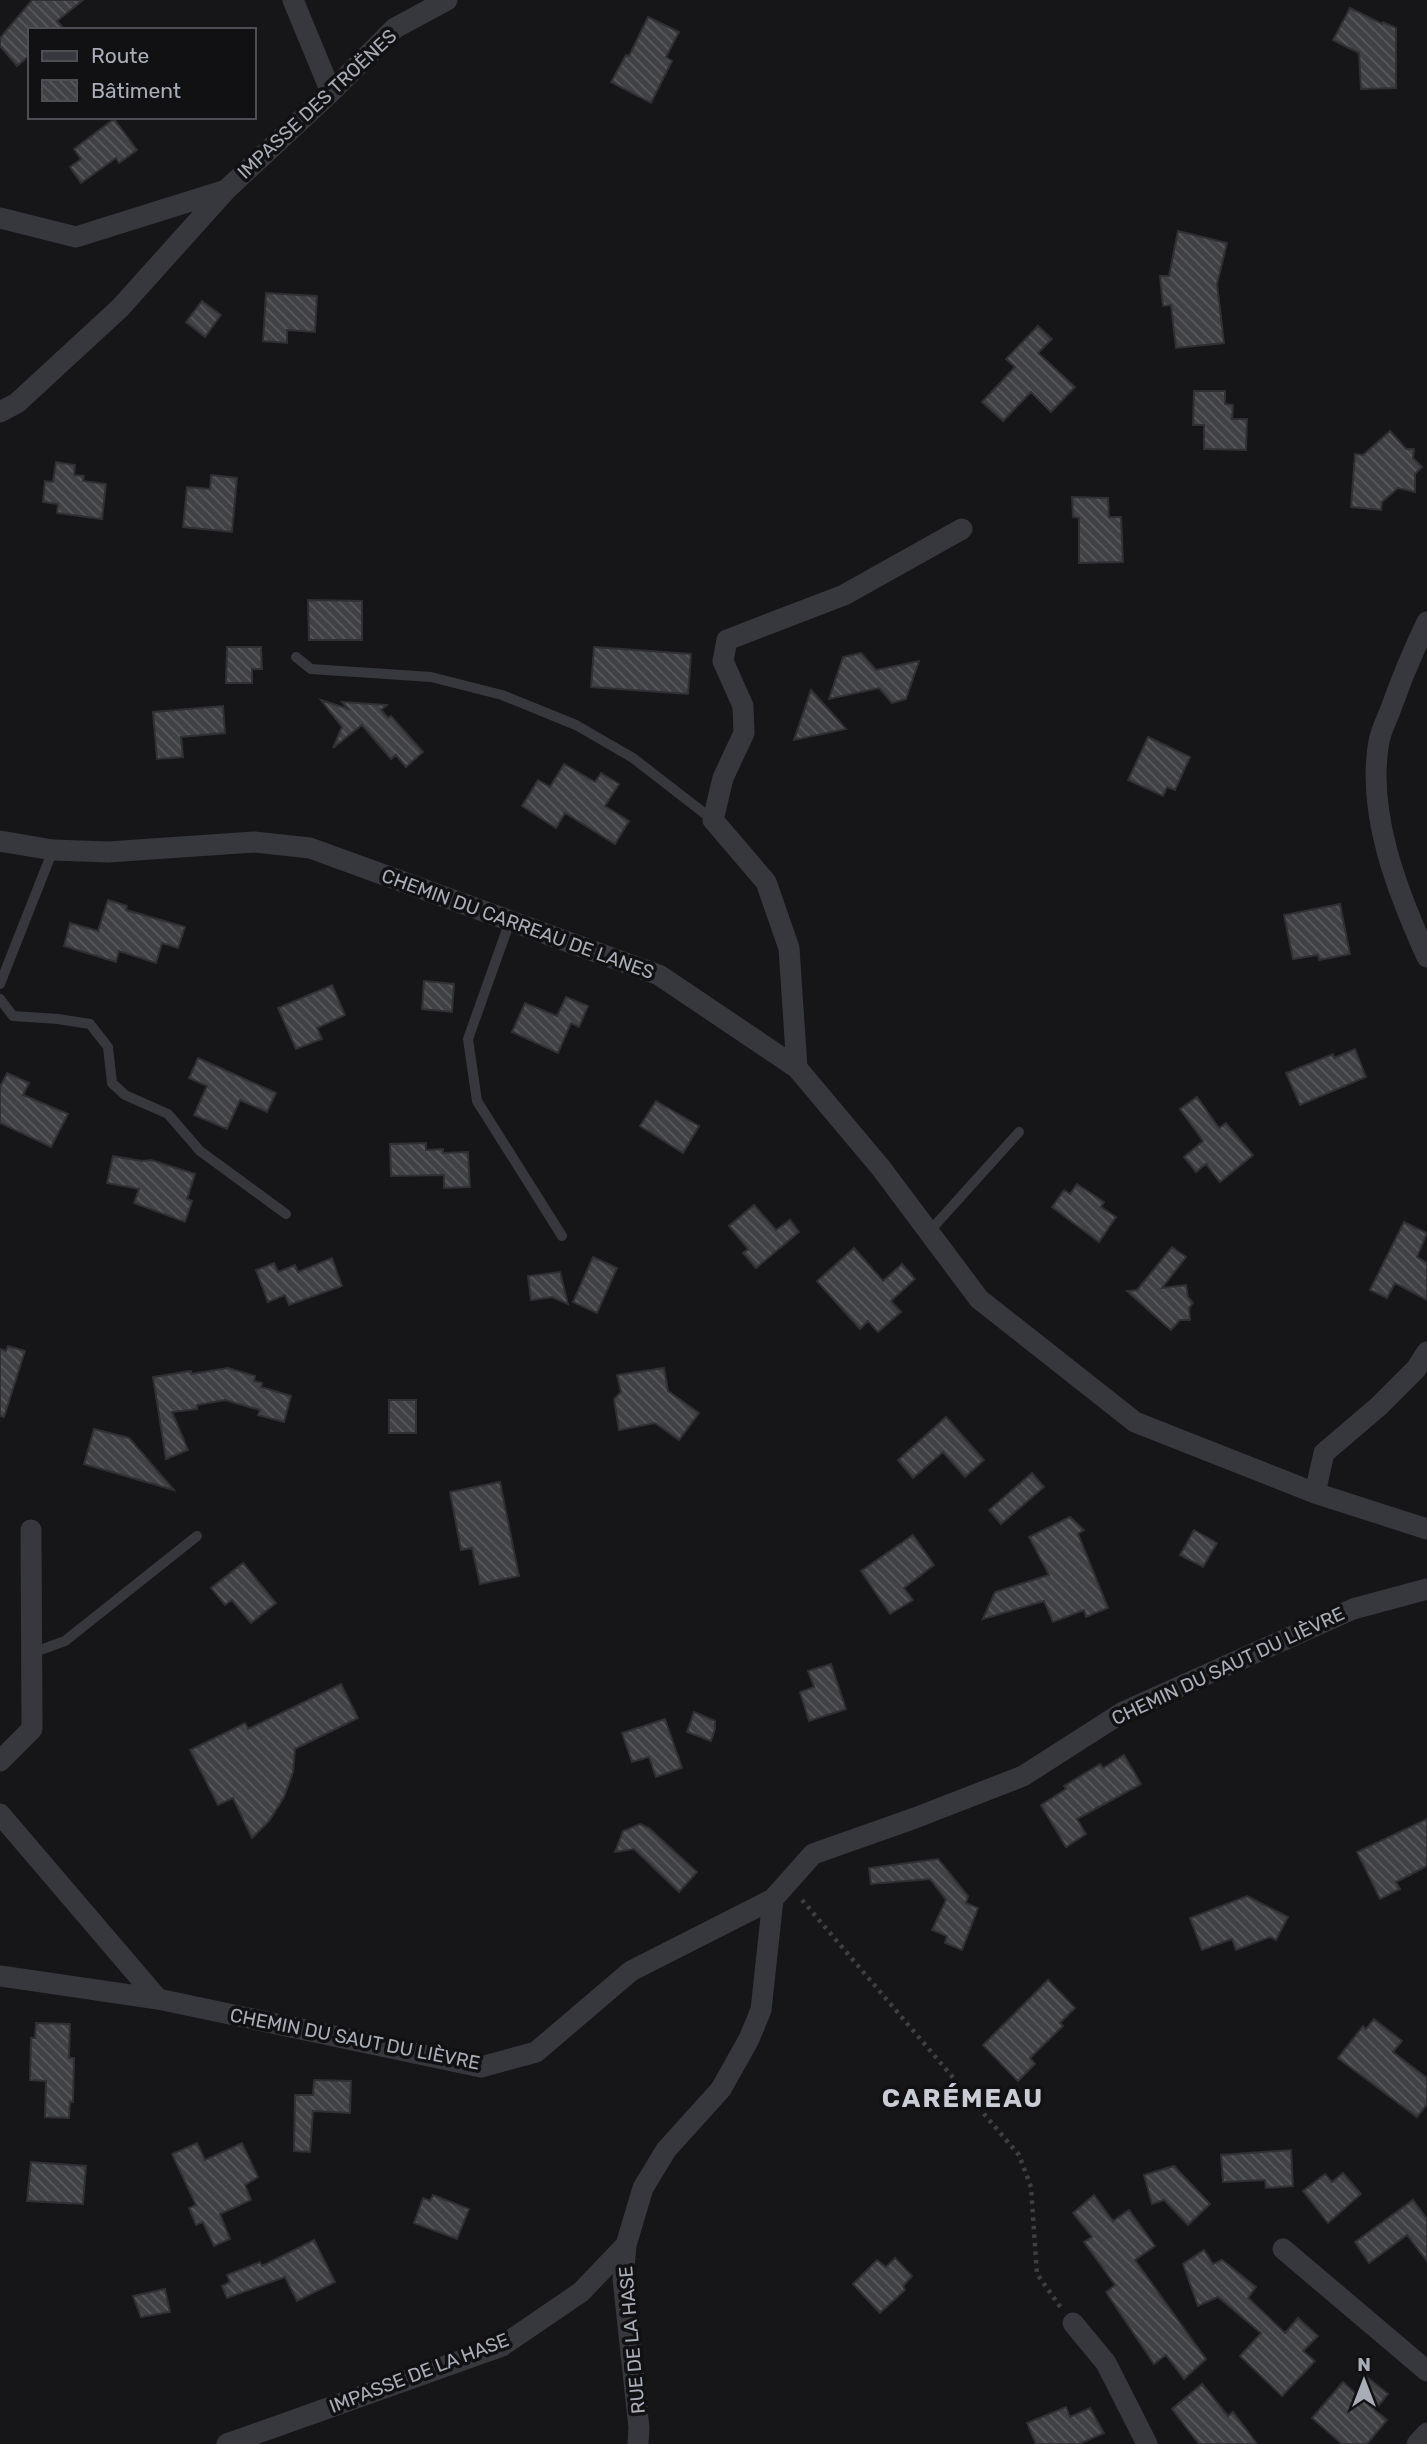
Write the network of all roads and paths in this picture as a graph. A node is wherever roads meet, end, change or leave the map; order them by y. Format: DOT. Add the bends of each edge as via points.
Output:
graph roads {
  1 [pos="293,0"];
  2 [pos="446,0"];
  3 [pos="331,92"];
  4 [pos="226,190"];
  5 [pos="0,218"];
  6 [pos="0,412"];
  7 [pos="962,529"];
  8 [pos="1427,622"];
  9 [pos="296,657"];
  10 [pos="713,820"];
  11 [pos="0,841"];
  12 [pos="53,850"];
  13 [pos="510,921"];
  14 [pos="1427,957"];
  15 [pos="0,984"];
  16 [pos="0,999"];
  17 [pos="797,1068"];
  18 [pos="1019,1132"];
  19 [pos="286,1214"];
  20 [pos="928,1233"];
  21 [pos="562,1236"];
  22 [pos="1427,1352"];
  23 [pos="1315,1493"];
  24 [pos="1427,1528"];
  25 [pos="31,1530"];
  26 [pos="197,1536"];
  27 [pos="1427,1590"];
  28 [pos="32,1653"];
  29 [pos="0,1761"];
  30 [pos="0,1814"];
  31 [pos="788,1883"];
  32 [pos="773,1899"];
  33 [pos="0,1976"];
  34 [pos="158,1999"];
  35 [pos="626,2245"];
  36 [pos="1283,2249"];
  37 [pos="1069,2319"];
  38 [pos="1427,2371"];
  39 [pos="1427,2433"];
  40 [pos="227,2444"];
  41 [pos="638,2444"];
  42 [pos="1147,2444"];
  43 [pos="1417,2444"];
  1 -- 3 [label="street"];
  2 -- 3 [label="street, IMPASSE DES TROËNES" via="395,28"];
  3 -- 4 [label="street, IMPASSE DES TROËNES"];
  4 -- 5 [label="street, IMPASSE DES TROËNES" via="76,237"];
  4 -- 6 [label="street, IMPASSE DES TROËNES" via="120,308 17,403"];
  7 -- 10 [label="street" via="844,595 727,640 723,661 743,706 744,733 723,778"];
  8 -- 14 [label="street" via="1380,738 1376,765 1381,831 1409,918"];
  9 -- 10 [label="lane" via="310,669 431,677 502,695 576,725 633,758"];
  10 -- 17 [label="street" via="766,882 789,948"];
  11 -- 12 [label="street, CHEMIN DU CARREAU DE LANES"];
  12 -- 13 [label="street, CHEMIN DU CARREAU DE LANES" via="108,852 254,842 310,848"];
  12 -- 15 [label="lane"];
  13 -- 17 [label="street, CHEMIN DU CARREAU DE LANES" via="659,975"];
  13 -- 21 [label="lane" via="468,1039 477,1101"];
  16 -- 19 [label="lane" via="13,1016 90,1024 108,1047 112,1083 125,1095 168,1114 200,1151"];
  17 -- 20 [label="street, CHEMIN DU CARREAU DE LANES"];
  18 -- 20 [label="lane"];
  20 -- 23 [label="street, CHEMIN DU CARREAU DE LANES" via="979,1299 1135,1422"];
  22 -- 23 [label="street" via="1379,1406 1324,1453"];
  23 -- 24 [label="street, CHEMIN DU CARREAU DE LANES"];
  25 -- 28 [label="street"];
  26 -- 28 [label="lane" via="65,1641"];
  27 -- 31 [label="street, CHEMIN DU SAUT DU LIÈVRE" via="1353,1609 1123,1712 1023,1776 813,1854"];
  28 -- 29 [label="street" via="32,1729"];
  30 -- 34 [label="street"];
  31 -- 32 [label="street, CHEMIN DU SAUT DU LIÈVRE"];
  31 -- 37 [label="path" via="1019,2155 1031,2187 1037,2274"];
  32 -- 34 [label="street, CHEMIN DU SAUT DU LIÈVRE" via="631,1971 536,2052 481,2067"];
  32 -- 35 [label="street, RUE DE LA HASE" via="761,2010 749,2039 720,2089 666,2150 643,2188"];
  33 -- 34 [label="street, CHEMIN DU SAUT DU LIÈVRE"];
  35 -- 40 [label="street, IMPASSE DE LA HASE" via="581,2292 502,2346"];
  35 -- 41 [label="street, RUE DE LA HASE" via="624,2279"];
  36 -- 38 [label="street"];
  37 -- 42 [label="street" via="1106,2363"];
  39 -- 43 [label="street"];
}
